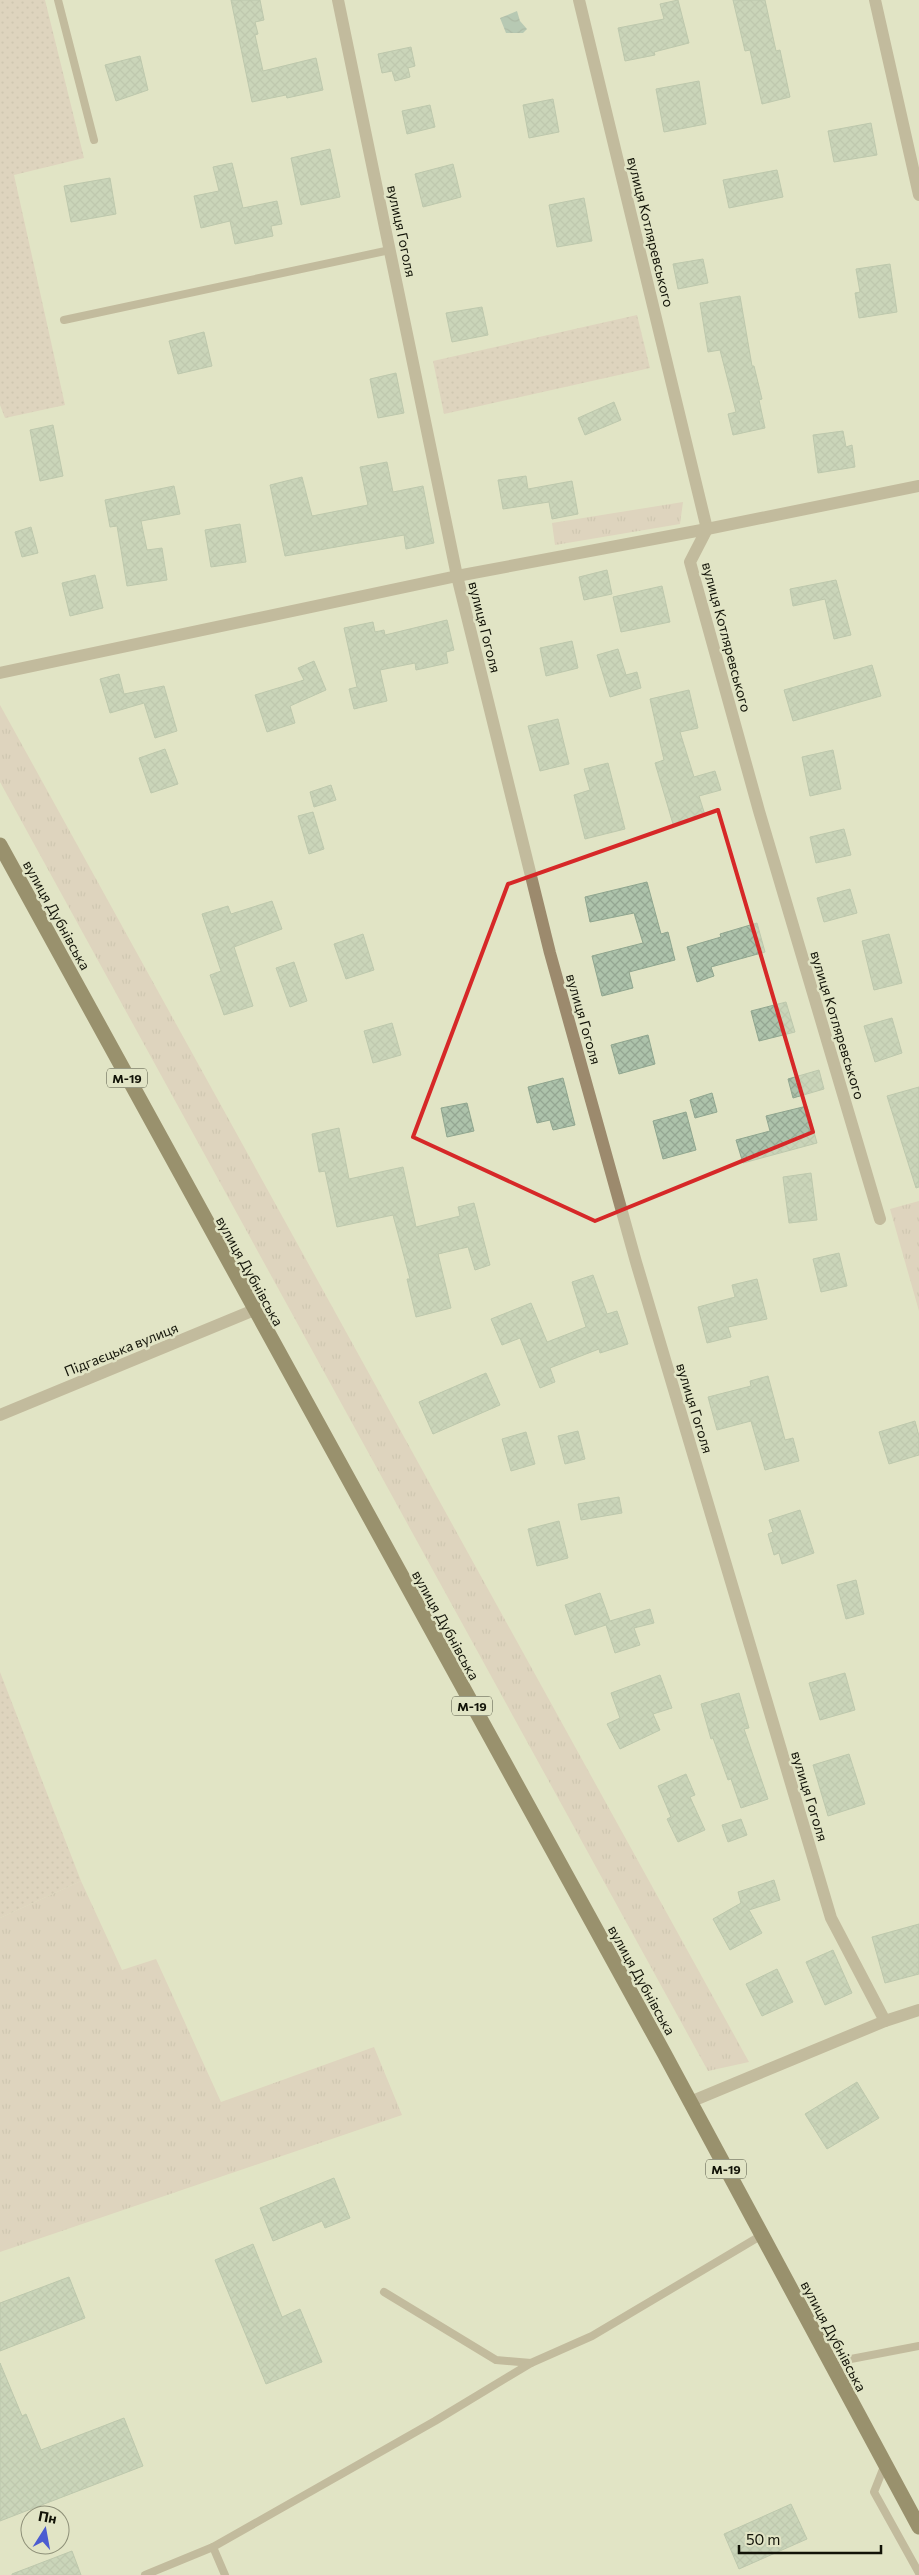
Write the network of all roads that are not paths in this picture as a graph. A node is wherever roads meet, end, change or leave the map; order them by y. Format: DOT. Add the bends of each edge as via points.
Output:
graph roads {
  1 [pos="58,0"];
  2 [pos="338,0"];
  3 [pos="579,0"];
  4 [pos="875,0"];
  5 [pos="94,140"];
  6 [pos="919,195"];
  7 [pos="390,250"];
  8 [pos="64,320"];
  9 [pos="919,486"];
  10 [pos="707,529"];
  11 [pos="457,576"];
  12 [pos="0,673"];
  13 [pos="0,845"];
  14 [pos="880,1219"];
  15 [pos="254,1310"];
  16 [pos="0,1415"];
  17 [pos="919,2010"];
  18 [pos="885,2021"];
  19 [pos="690,2102"];
  20 [pos="762,2235"];
  21 [pos="384,2292"];
  22 [pos="919,2346"];
  23 [pos="531,2363"];
  24 [pos="830,2363"];
  25 [pos="885,2464"];
  26 [pos="919,2527"];
  27 [pos="213,2547"];
  28 [pos="919,2573"];
  29 [pos="145,2575"];
  30 [pos="225,2575"];
  1 -- 5 [label="lane"];
  2 -- 7 [label="street, вулиця Гоголя"];
  3 -- 10 [label="street, вулиця Котляревського"];
  4 -- 6 [label="street"];
  7 -- 8 [label="lane"];
  7 -- 11 [label="street, вулиця Гоголя"];
  9 -- 10 [label="street"];
  10 -- 11 [label="street"];
  10 -- 14 [label="street, вулиця Котляревського" via="690,562 758,811"];
  11 -- 12 [label="street"];
  11 -- 18 [label="street, вулиця Гоголя" via="550,953 639,1271 831,1918"];
  13 -- 15 [label="highway, вулиця Дубнівська / М-19"];
  15 -- 16 [label="street, Підгаєцька вулиця"];
  15 -- 19 [label="highway, вулиця Дубнівська / М-19"];
  17 -- 18 [label="street"];
  18 -- 19 [label="street"];
  19 -- 20 [label="highway, вулиця Дубнівська / М-19"];
  20 -- 23 [label="lane" via="592,2336"];
  20 -- 24 [label="highway, вулиця Дубнівська / М-19"];
  21 -- 23 [label="lane" via="496,2360"];
  22 -- 24 [label="lane"];
  23 -- 27 [label="lane"];
  24 -- 25 [label="highway, вулиця Дубнівська / М-19"];
  25 -- 26 [label="highway, вулиця Дубнівська / М-19"];
  25 -- 28 [label="lane" via="874,2492"];
  27 -- 29 [label="lane"];
  27 -- 30 [label="lane"];
}
